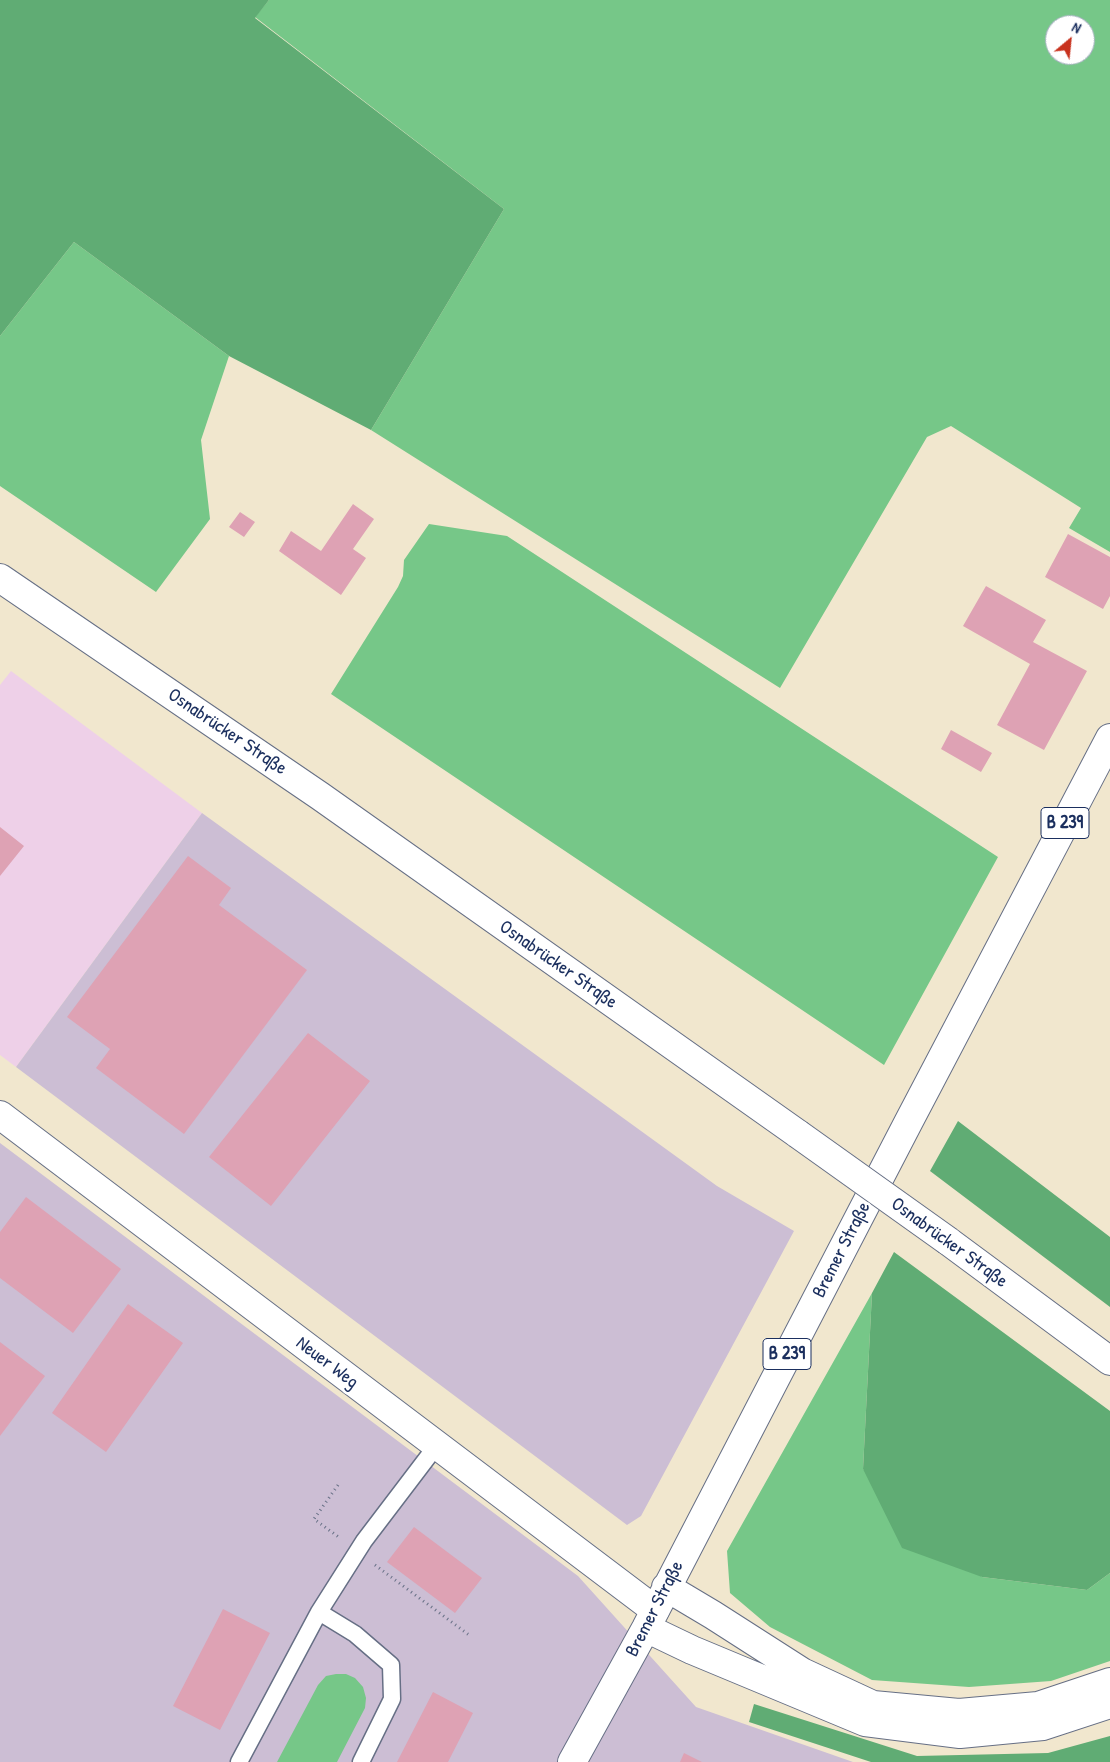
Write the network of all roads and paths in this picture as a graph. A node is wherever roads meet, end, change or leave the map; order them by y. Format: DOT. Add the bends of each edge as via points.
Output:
graph roads {
  1 [pos="0,578"];
  2 [pos="1110,738"];
  3 [pos="0,1115"];
  4 [pos="1110,1361"];
  5 [pos="436,1445"];
  6 [pos="338,1485"];
  7 [pos="357,1551"];
  8 [pos="656,1608"];
  9 [pos="319,1612"];
  10 [pos="469,1634"];
  11 [pos="1110,1682"];
  12 [pos="1110,1704"];
  13 [pos="239,1762"];
  14 [pos="361,1762"];
  15 [pos="572,1762"];
  1 -- 4 [label="main road, Osnabrücker Straße, bridge" via="320,796 948,1241"];
  2 -- 8 [label="main road, Bremer Straße / B 239"];
  3 -- 5 [label="main road, Neuer Weg"];
  5 -- 7 [label="lane"];
  5 -- 8 [label="main road, Neuer Weg"];
  6 -- 7 [label="path" via="314,1519"];
  7 -- 9 [label="lane"];
  7 -- 10 [label="path"];
  8 -- 11 [label="main road" via="713,1614 802,1672 872,1705 960,1713 1038,1706"];
  8 -- 12 [label="main road" via="692,1650 865,1722 960,1734 1043,1726"];
  8 -- 15 [label="main road, Bremer Straße / B 239"];
  9 -- 13 [label="lane"];
  9 -- 14 [label="lane" via="355,1634 391,1665 392,1699"];
}
